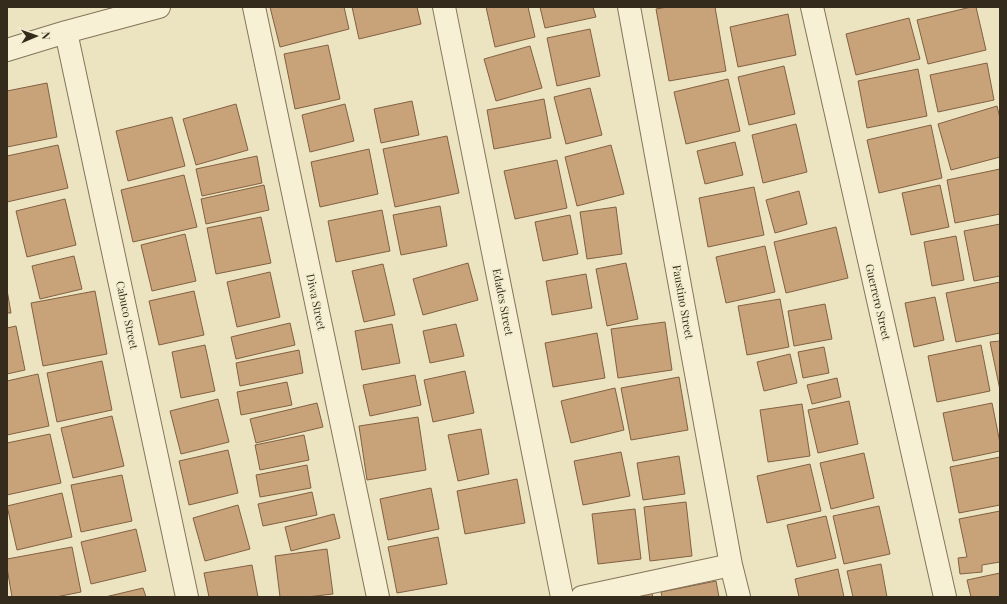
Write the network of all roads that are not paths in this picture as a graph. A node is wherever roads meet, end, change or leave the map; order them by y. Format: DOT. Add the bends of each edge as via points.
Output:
graph roads {
  1 [pos="159,7"];
  2 [pos="254,7"];
  3 [pos="444,7"];
  4 [pos="629,7"];
  5 [pos="812,7"];
  6 [pos="66,32"];
  7 [pos="7,50"];
  8 [pos="732,565"];
  9 [pos="187,597"];
  10 [pos="378,597"];
  11 [pos="562,597"];
  12 [pos="582,597"];
  13 [pos="739,597"];
  14 [pos="945,597"];
  1 -- 6 [label="street"];
  2 -- 10 [label="street, Diwa Street"];
  3 -- 11 [label="street, Edades Street"];
  4 -- 8 [label="street, Faustino Street"];
  5 -- 14 [label="street, Guerrero Street"];
  6 -- 7 [label="street"];
  6 -- 9 [label="street, Cabuco Street"];
  8 -- 12 [label="street"];
  8 -- 13 [label="street, Faustino Street"];
}
